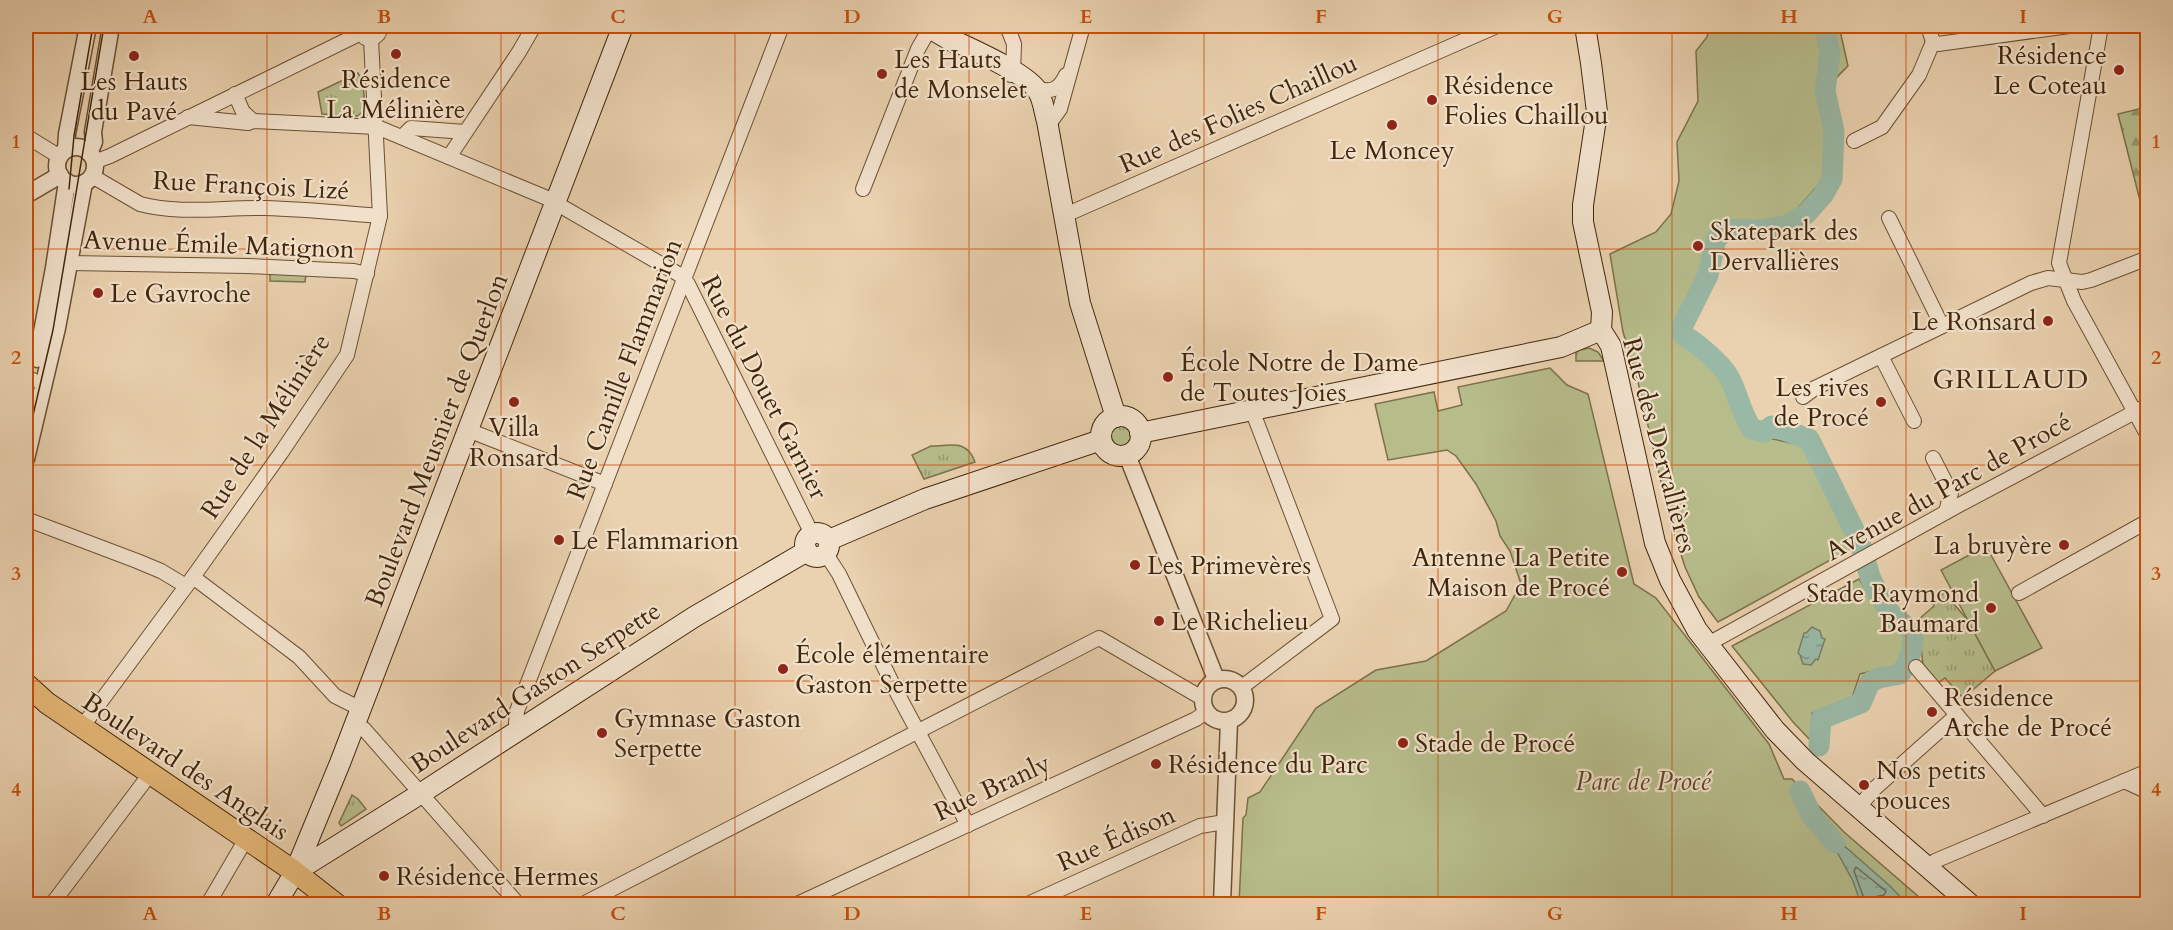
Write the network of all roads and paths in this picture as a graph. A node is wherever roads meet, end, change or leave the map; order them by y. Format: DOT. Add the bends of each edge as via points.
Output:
graph roads {
  1 [pos="88,26"];
  2 [pos="111,26"];
  3 [pos="379,26"];
  4 [pos="534,26"];
  5 [pos="623,26"];
  6 [pos="782,26"];
  7 [pos="1007,26"];
  8 [pos="1083,26"];
  9 [pos="1497,26"];
  10 [pos="1585,26"];
  11 [pos="1928,26"];
  12 [pos="2069,26"];
  13 [pos="2101,26"];
  14 [pos="934,30"];
  15 [pos="364,32"];
  16 [pos="1933,42"];
  17 [pos="1074,56"];
  18 [pos="1008,69"];
  19 [pos="1041,92"];
  20 [pos="235,94"];
  21 [pos="188,117"];
  22 [pos="253,121"];
  23 [pos="1047,121"];
  24 [pos="377,127"];
  25 [pos="465,132"];
  26 [pos="26,136"];
  27 [pos="402,137"];
  28 [pos="1854,141"];
  29 [pos="63,154"];
  30 [pos="449,157"];
  31 [pos="81,172"];
  32 [pos="863,189"];
  33 [pos="26,195"];
  34 [pos="556,202"];
  35 [pos="381,216"];
  36 [pos="1063,216"];
  37 [pos="1889,218"];
  38 [pos="2148,258"];
  39 [pos="69,263"];
  40 [pos="367,274"];
  41 [pos="2064,278"];
  42 [pos="685,279"];
  43 [pos="1942,326"];
  44 [pos="1601,330"];
  45 [pos="1881,356"];
  46 [pos="29,379"];
  47 [pos="1803,397"];
  48 [pos="2148,405"];
  49 [pos="1252,410"];
  50 [pos="26,411"];
  51 [pos="2134,412"];
  52 [pos="1116,417"];
  53 [pos="1914,421"];
  54 [pos="468,430"];
  55 [pos="1140,434"];
  56 [pos="2148,436"];
  57 [pos="1101,440"];
  58 [pos="1127,455"];
  59 [pos="1933,458"];
  60 [pos="26,459"];
  61 [pos="605,484"];
  62 [pos="1946,513"];
  63 [pos="26,519"];
  64 [pos="2148,521"];
  65 [pos="818,545"];
  66 [pos="189,581"];
  67 [pos="2019,593"];
  68 [pos="1708,644"];
  69 [pos="1916,667"];
  70 [pos="1216,679"];
  71 [pos="26,684"];
  72 [pos="1242,687"];
  73 [pos="26,693"];
  74 [pos="47,703"];
  75 [pos="1204,705"];
  76 [pos="1957,715"];
  77 [pos="358,717"];
  78 [pos="1229,721"];
  79 [pos="82,727"];
  80 [pos="518,730"];
  81 [pos="917,731"];
  82 [pos="2148,771"];
  83 [pos="150,774"];
  84 [pos="2124,781"];
  85 [pos="2148,792"];
  86 [pos="420,794"];
  87 [pos="1859,807"];
  88 [pos="2043,816"];
  89 [pos="1225,822"];
  90 [pos="968,825"];
  91 [pos="246,839"];
  92 [pos="1929,869"];
  93 [pos="295,872"];
  94 [pos="52,904"];
  95 [pos="208,904"];
  96 [pos="276,904"];
  97 [pos="336,904"];
  98 [pos="350,904"];
  99 [pos="518,904"];
  100 [pos="583,904"];
  101 [pos="797,904"];
  102 [pos="1028,904"];
  103 [pos="1222,904"];
  104 [pos="1970,904"];
  1 -- 29 [label="street"];
  2 -- 31 [label="street" via="94,142"];
  3 -- 15 [label="street" via="378,35"];
  4 -- 25 [label="street"];
  5 -- 34 [label="main road, Boulevard Meusnier de Querlon"];
  6 -- 42 [label="street, Rue Camille Flammarion"];
  7 -- 18 [label="street" via="1014,41"];
  8 -- 17 [label="street"];
  9 -- 36 [label="street, Rue des Folies Chaillou"];
  10 -- 44 [label="main road, Rue des Dervallières" via="1597,112 1583,222 1602,312"];
  11 -- 16 [label="street"];
  12 -- 16 [label="street" via="1946,44"];
  13 -- 41 [label="street" via="2058,262"];
  14 -- 18 [label="main road"];
  14 -- 32 [label="street" via="918,49"];
  15 -- 20 [label="street"];
  15 -- 24 [label="street, Rue de la Mélinière"];
  16 -- 28 [label="street" via="1919,75 1882,126"];
  17 -- 19 [label="street" via="1062,83 1053,91"];
  17 -- 23 [label="street" via="1060,109"];
  18 -- 19 [label="main road"];
  19 -- 23 [label="main road"];
  20 -- 21 [label="street"];
  20 -- 22 [label="street"];
  21 -- 22 [label="street, Rue du Douet Garnier"];
  21 -- 31 [label="street"];
  22 -- 24 [label="street, Rue du Douet Garnier"];
  23 -- 36 [label="main road"];
  24 -- 27 [label="street, Rue du Douet Garnier"];
  24 -- 35 [label="street, Rue de la Mélinière"];
  25 -- 27 [label="street" via="411,128"];
  25 -- 30 [label="street"];
  26 -- 29 [label="street"];
  27 -- 30 [label="street, Rue du Douet Garnier"];
  29 -- 31 [label="street" via="57,164"];
  29 -- 31 [label="street" via="78,148"];
  30 -- 34 [label="street, Rue du Douet Garnier"];
  31 -- 33 [label="street"];
  31 -- 35 [label="street, Rue François Lizé" via="148,206"];
  31 -- 39 [label="street"];
  31 -- 46 [label="street"];
  34 -- 42 [label="street, Rue du Douet Garnier"];
  34 -- 54 [label="main road, Boulevard Meusnier de Querlon"];
  35 -- 40 [label="street, Rue de la Mélinière"];
  36 -- 52 [label="main road" via="1080,303"];
  37 -- 43 [label="street"];
  38 -- 41 [label="street" via="2091,280"];
  39 -- 40 [label="street, Avenue Émile Matignon" via="248,266"];
  39 -- 60 [label="street"];
  40 -- 66 [label="street, Rue de la Mélinière" via="348,355"];
  41 -- 43 [label="street" via="2031,283"];
  41 -- 51 [label="street"];
  42 -- 61 [label="street, Rue Camille Flammarion"];
  42 -- 65 [label="street, Rue du Douet Garnier"];
  43 -- 45 [label="street"];
  44 -- 49 [label="main road" via="1561,347"];
  44 -- 68 [label="main road, Rue des Dervallières" via="1611,346 1655,543 1688,615"];
  45 -- 47 [label="street"];
  45 -- 53 [label="street"];
  46 -- 50 [label="street"];
  48 -- 51 [label="street, Avenue du Parc de Procé"];
  49 -- 55 [label="main road"];
  49 -- 72 [label="street" via="1332,619"];
  51 -- 56 [label="street"];
  51 -- 62 [label="street, Avenue du Parc de Procé"];
  52 -- 55 [label="main road" via="1132,420"];
  52 -- 57 [label="main road" via="1105,425"];
  54 -- 61 [label="street"];
  54 -- 77 [label="main road, Boulevard Meusnier de Querlon"];
  55 -- 58 [label="main road" via="1137,447"];
  57 -- 58 [label="main road" via="1111,453"];
  57 -- 65 [label="main road, Boulevard Gaston Serpette" via="926,499"];
  58 -- 70 [label="street"];
  59 -- 62 [label="street" via="1951,493"];
  61 -- 80 [label="street, Rue Camille Flammarion" via="517,711"];
  62 -- 68 [label="street, Avenue du Parc de Procé"];
  63 -- 66 [label="street"];
  64 -- 67 [label="street"];
  65 -- 80 [label="main road, Boulevard Gaston Serpette" via="719,601"];
  65 -- 81 [label="street, Rue du Douet Garnier" via="839,574"];
  66 -- 77 [label="street" via="300,657"];
  66 -- 79 [label="street, Rue de la Mélinière"];
  68 -- 87 [label="main road, Rue des Dervallières" via="1775,730"];
  69 -- 76 [label="street"];
  70 -- 72 [label="street" via="1231,679"];
  70 -- 75 [label="street" via="1206,688"];
  71 -- 74 [label="main road, Boulevard des Anglais"];
  72 -- 78 [label="street" via="1245,706"];
  73 -- 74 [label="main road, Boulevard des Anglais"];
  74 -- 79 [label="main road, Boulevard des Anglais"];
  75 -- 78 [label="street" via="1219,721"];
  75 -- 81 [label="street" via="1099,638"];
  75 -- 90 [label="street, Rue Branly" via="1196,719"];
  76 -- 87 [label="street"];
  76 -- 88 [label="street"];
  77 -- 86 [label="street"];
  77 -- 93 [label="main road, Boulevard Meusnier de Querlon"];
  78 -- 89 [label="street"];
  79 -- 83 [label="main road, Boulevard des Anglais"];
  80 -- 86 [label="main road, Boulevard Gaston Serpette"];
  81 -- 90 [label="street, Rue du Douet Garnier"];
  81 -- 100 [label="street"];
  82 -- 84 [label="street"];
  83 -- 91 [label="main road, Boulevard des Anglais"];
  83 -- 94 [label="street"];
  84 -- 85 [label="street"];
  84 -- 88 [label="street"];
  86 -- 93 [label="main road, Boulevard Gaston Serpette"];
  86 -- 99 [label="street"];
  87 -- 92 [label="main road, Rue des Dervallières"];
  88 -- 92 [label="street" via="1935,861"];
  89 -- 102 [label="street, Rue Édison" via="1200,826"];
  89 -- 103 [label="street"];
  90 -- 101 [label="street, Rue Branly"];
  91 -- 93 [label="main road, Boulevard des Anglais"];
  91 -- 95 [label="street"];
  92 -- 104 [label="main road, Rue des Dervallières"];
  93 -- 96 [label="main road, Boulevard Meusnier de Querlon"];
  93 -- 97 [label="main road, Boulevard des Anglais"];
  93 -- 98 [label="main road, Boulevard des Anglais"];
}
